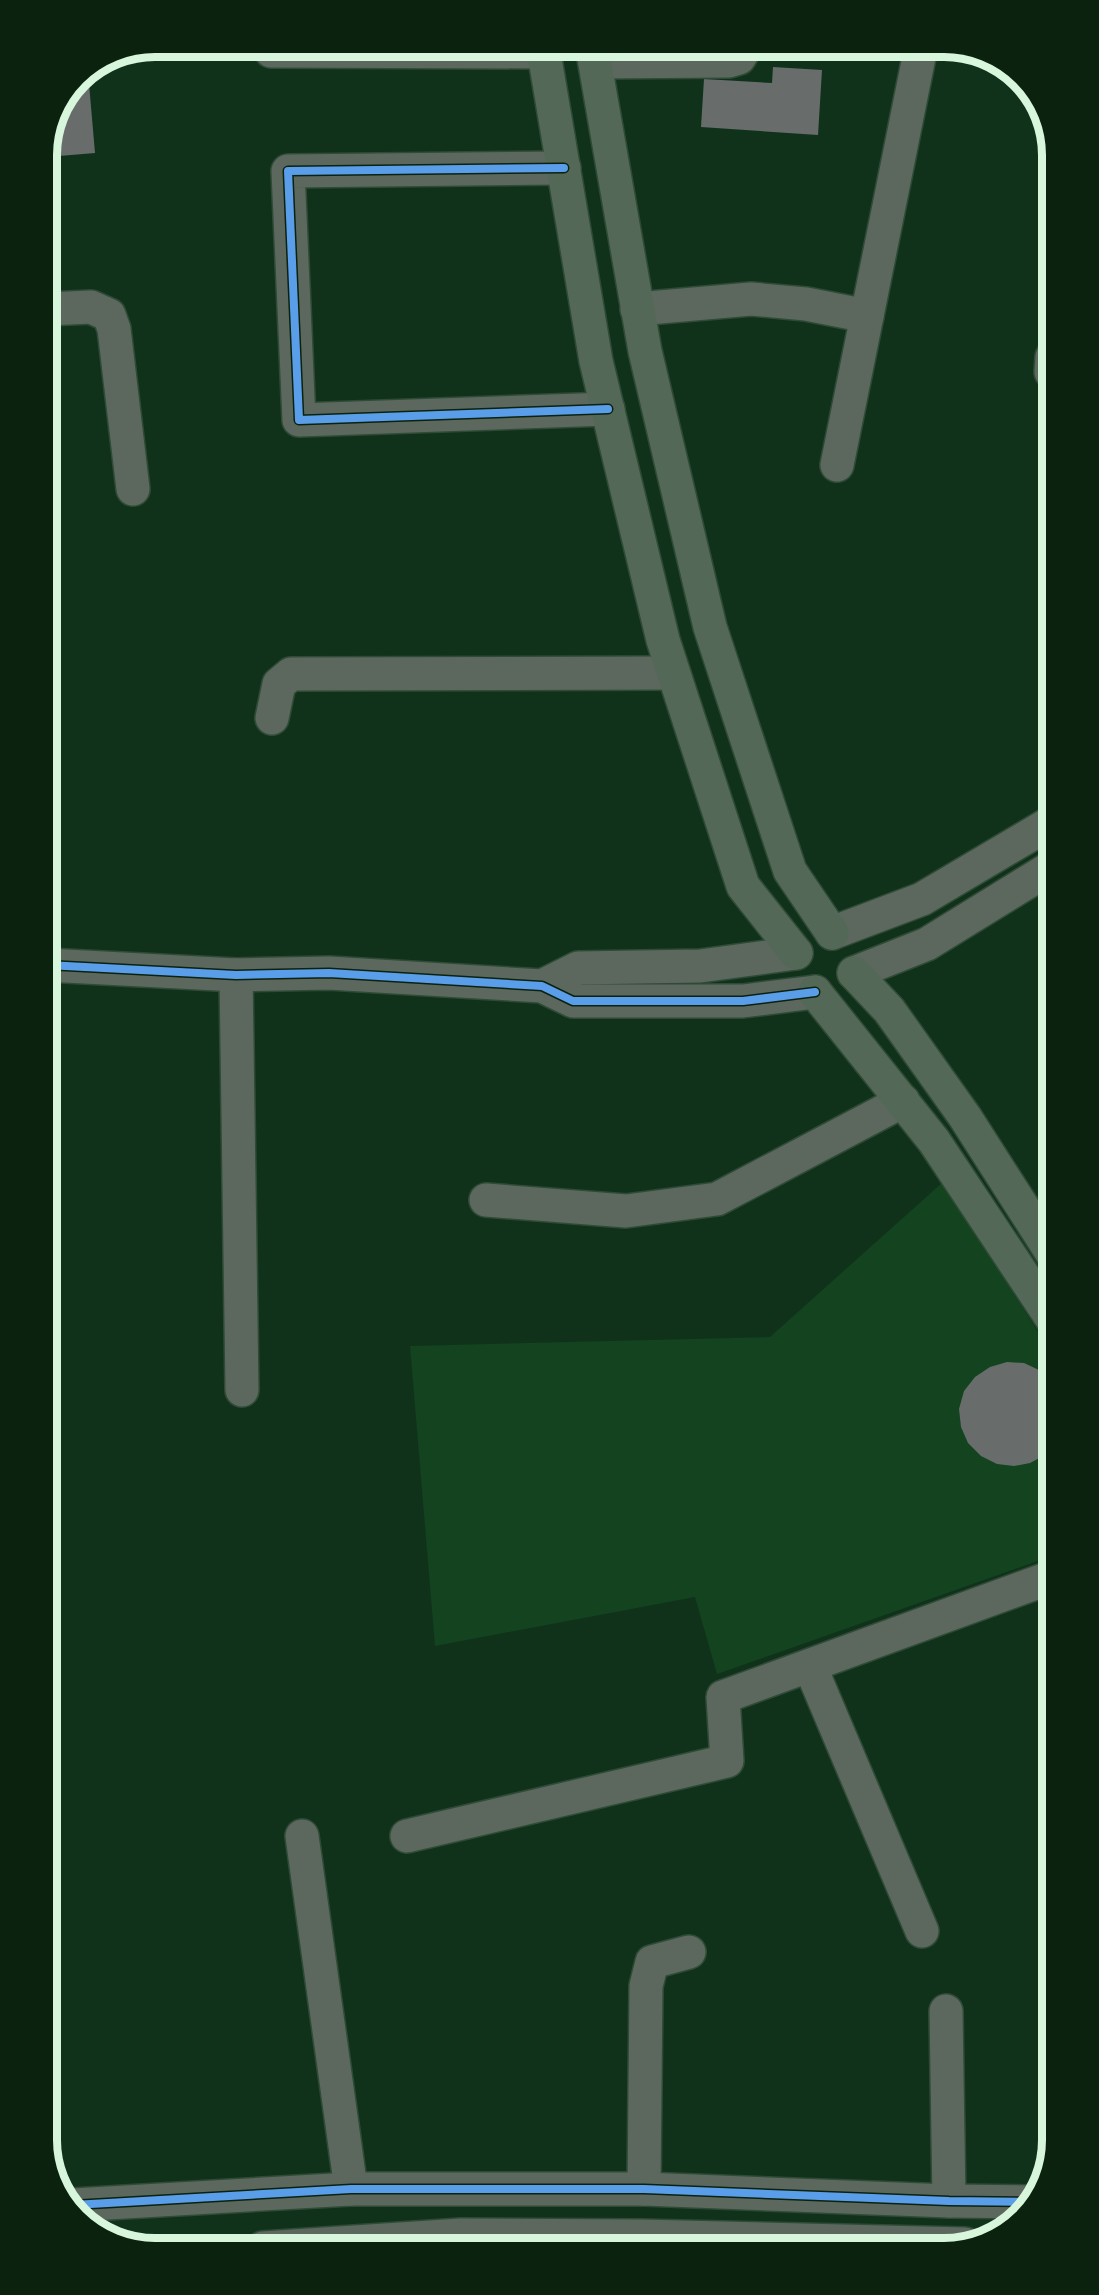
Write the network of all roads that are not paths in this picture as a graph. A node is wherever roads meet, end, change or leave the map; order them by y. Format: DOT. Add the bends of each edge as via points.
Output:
graph roads {
  1 [pos="544,57"];
  2 [pos="595,57"];
  3 [pos="645,57"];
  4 [pos="740,57"];
  5 [pos="919,57"];
  6 [pos="564,168"];
  7 [pos="57,309"];
  8 [pos="637,309"];
  9 [pos="867,316"];
  10 [pos="608,409"];
  11 [pos="837,465"];
  12 [pos="133,489"];
  13 [pos="673,673"];
  14 [pos="272,718"];
  15 [pos="1042,828"];
  16 [pos="1042,874"];
  17 [pos="832,933"];
  18 [pos="796,954"];
  19 [pos="57,966"];
  20 [pos="854,973"];
  21 [pos="236,975"];
  22 [pos="542,986"];
  23 [pos="815,992"];
  24 [pos="903,1101"];
  25 [pos="486,1200"];
  26 [pos="1042,1236"];
  27 [pos="1042,1303"];
  28 [pos="242,1390"];
  29 [pos="1042,1589"];
  30 [pos="810,1666"];
  31 [pos="302,1836"];
  32 [pos="407,1836"];
  33 [pos="922,1931"];
  34 [pos="689,1952"];
  35 [pos="946,2012"];
  36 [pos="351,2189"];
  37 [pos="644,2189"];
  38 [pos="949,2201"];
  39 [pos="1020,2202"];
  40 [pos="82,2204"];
  41 [pos="445,2238"];
  42 [pos="714,2238"];
  1 -- 6 [label="main road"];
  2 -- 8 [label="main road"];
  3 -- 4 [label="street" via="729,62"];
  5 -- 9 [label="street"];
  6 -- 10 [label="main road" via="596,361"];
  6 -- 10 [label="street" via="288,171 299,420"];
  7 -- 12 [label="street" via="91,307 109,315 114,329"];
  8 -- 9 [label="street" via="751,299 806,304"];
  8 -- 17 [label="main road" via="710,627 790,871"];
  9 -- 11 [label="street"];
  10 -- 13 [label="main road"];
  13 -- 14 [label="street" via="291,674 279,684"];
  13 -- 18 [label="main road" via="743,886"];
  15 -- 17 [label="street" via="922,899"];
  16 -- 20 [label="street" via="927,944"];
  17 -- 18 [label="main road" via="806,939"];
  17 -- 20 [label="main road" via="849,944 856,963"];
  18 -- 22 [label="street" via="700,966 578,968"];
  18 -- 23 [label="main road" via="794,963 800,980"];
  19 -- 21 [label="street"];
  20 -- 23 [label="main road" via="843,988 824,994"];
  20 -- 26 [label="main road" via="889,1010"];
  21 -- 22 [label="street" via="329,973"];
  21 -- 28 [label="street"];
  22 -- 23 [label="street" via="573,1001 742,1001"];
  23 -- 24 [label="main road"];
  24 -- 25 [label="street" via="717,1199 626,1211"];
  24 -- 27 [label="main road"];
  29 -- 30 [label="street"];
  30 -- 32 [label="street" via="723,1697 727,1761"];
  30 -- 33 [label="street"];
  31 -- 36 [label="street"];
  34 -- 37 [label="street" via="652,1962 646,1986"];
  35 -- 38 [label="street"];
  36 -- 37 [label="street"];
  36 -- 40 [label="street"];
  37 -- 38 [label="street"];
  38 -- 39 [label="street"];
  41 -- 42 [label="street"];
}
